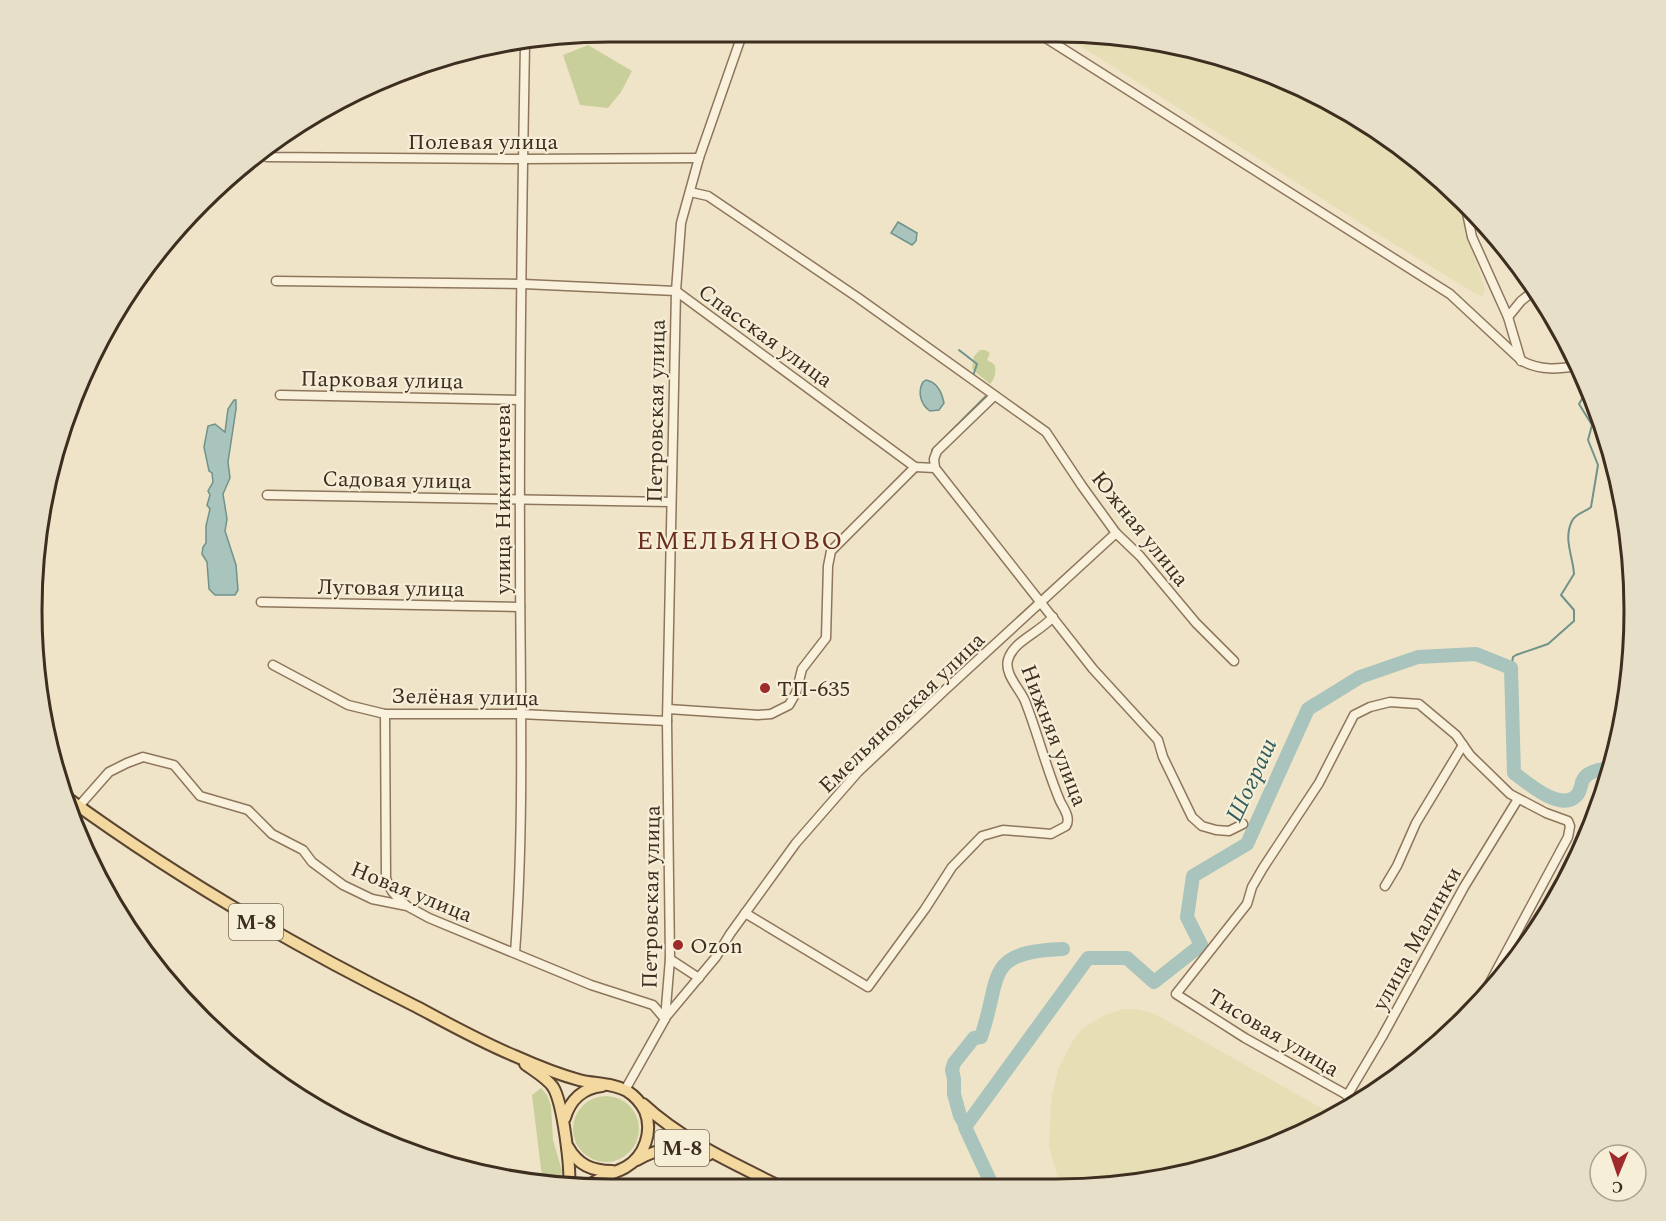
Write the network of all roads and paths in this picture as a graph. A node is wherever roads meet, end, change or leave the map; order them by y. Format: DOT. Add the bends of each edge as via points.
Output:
graph roads {
  1 [pos="740,42"];
  2 [pos="1052,42"];
  3 [pos="521,49"];
  4 [pos="273,153"];
  5 [pos="699,158"];
  6 [pos="523,159"];
  7 [pos="690,192"];
  8 [pos="1467,220"];
  9 [pos="276,281"];
  10 [pos="523,284"];
  11 [pos="676,291"];
  12 [pos="1528,295"];
  13 [pos="1508,317"];
  14 [pos="1522,361"];
  15 [pos="1569,368"];
  16 [pos="280,395"];
  17 [pos="994,396"];
  18 [pos="520,400"];
  19 [pos="915,467"];
  20 [pos="935,468"];
  21 [pos="267,495"];
  22 [pos="520,498"];
  23 [pos="671,502"];
  24 [pos="1116,534"];
  25 [pos="261,602"];
  26 [pos="1042,602"];
  27 [pos="520,608"];
  28 [pos="1053,617"];
  29 [pos="1234,661"];
  30 [pos="273,665"];
  31 [pos="668,709"];
  32 [pos="385,714"];
  33 [pos="520,714"];
  34 [pos="668,721"];
  35 [pos="1463,745"];
  36 [pos="1518,799"];
  37 [pos="76,804"];
  38 [pos="79,806"];
  39 [pos="1243,824"];
  40 [pos="1385,886"];
  41 [pos="407,906"];
  42 [pos="745,914"];
  43 [pos="515,953"];
  44 [pos="670,959"];
  45 [pos="1498,967"];
  46 [pos="699,978"];
  47 [pos="665,1019"];
  48 [pos="515,1056"];
  49 [pos="625,1091"];
  50 [pos="1353,1095"];
  51 [pos="1349,1097"];
  52 [pos="564,1125"];
  53 [pos="565,1139"];
  54 [pos="631,1164"];
  55 [pos="734,1164"];
  56 [pos="616,1171"];
  57 [pos="570,1178"];
  58 [pos="600,1179"];
  59 [pos="765,1179"];
  1 -- 5 [label="street, Петровская улица"];
  2 -- 14 [label="street" via="1450,294"];
  3 -- 6 [label="street, улица Никитичева"];
  4 -- 6 [label="street, Полевая улица"];
  5 -- 6 [label="street, Полевая улица"];
  5 -- 7 [label="street, Петровская улица"];
  6 -- 10 [label="street, улица Никитичева"];
  7 -- 11 [label="street, Петровская улица" via="681,223"];
  7 -- 17 [label="street" via="708,195"];
  8 -- 13 [label="street"];
  9 -- 10 [label="street, Спасская улица"];
  10 -- 11 [label="street, Спасская улица"];
  10 -- 18 [label="street, улица Никитичева"];
  11 -- 19 [label="street, Спасская улица"];
  11 -- 23 [label="street, Петровская улица"];
  12 -- 13 [label="street"];
  13 -- 14 [label="street"];
  14 -- 15 [label="street" via="1555,370"];
  16 -- 18 [label="street, Парковая улица"];
  17 -- 20 [label="street" via="937,451"];
  17 -- 24 [label="street, Южная улица" via="1046,432"];
  18 -- 22 [label="street, улица Никитичева"];
  19 -- 20 [label="street"];
  19 -- 31 [label="street" via="831,551 826,638 802,669 789,705 771,714 758,715"];
  20 -- 26 [label="street"];
  21 -- 22 [label="street, Садовая улица"];
  22 -- 23 [label="street, Садовая улица"];
  22 -- 27 [label="street, улица Никитичева"];
  23 -- 31 [label="street, Петровская улица"];
  24 -- 26 [label="street, Емельяновская улица"];
  24 -- 29 [label="street, Южная улица"];
  25 -- 27 [label="street, Луговая улица"];
  26 -- 28 [label="street"];
  26 -- 42 [label="street, Емельяновская улица" via="858,772 796,843"];
  27 -- 33 [label="street, улица Никитичева"];
  28 -- 39 [label="street" via="1093,669 1158,740 1192,817 1202,826 1216,830 1229,831"];
  28 -- 42 [label="street, Нижняя улица" via="1019,642 1007,662 1007,671 1025,700 1068,819 1066,826 1052,834 1003,830 982,836 952,867 868,987"];
  30 -- 32 [label="street, Зелёная улица" via="348,705"];
  31 -- 34 [label="street, Петровская улица"];
  32 -- 33 [label="street, Зелёная улица"];
  32 -- 41 [label="street" via="386,878 388,887"];
  33 -- 34 [label="street, Зелёная улица"];
  33 -- 43 [label="street, улица Никитичева" via="519,910"];
  34 -- 44 [label="street, Петровская улица"];
  35 -- 36 [label="street"];
  35 -- 40 [label="street" via="1416,823"];
  35 -- 51 [label="street, Тисовая улица" via="1419,704 1390,702 1370,706 1354,715 1319,783 1257,878 1247,904 1176,994"];
  36 -- 45 [label="street" via="1568,821 1570,826 1568,837"];
  36 -- 50 [label="street, улица Малинки" via="1464,887"];
  37 -- 38 [label="main road, М-8"];
  38 -- 41 [label="street, Новая улица" via="109,772 127,763 143,757 174,765 200,796 248,810 272,834 303,850 312,862 343,885 372,899"];
  38 -- 48 [label="main road, М-8" via="166,867 258,923"];
  41 -- 43 [label="street, Новая улица"];
  42 -- 46 [label="street, Емельяновская улица"];
  43 -- 47 [label="street, Новая улица" via="591,986 653,1005"];
  44 -- 46 [label="street"];
  44 -- 47 [label="street, Петровская улица"];
  46 -- 47 [label="street, Емельяновская улица"];
  47 -- 49 [label="street, Петровская улица"];
  48 -- 49 [label="main road, М-8"];
  48 -- 52 [label="main road, М-8" via="551,1084"];
  49 -- 52 [label="main road, М-8" via="597,1086 579,1095 569,1106"];
  49 -- 54 [label="main road, М-8" via="643,1108 648,1130 644,1147"];
  49 -- 55 [label="main road, М-8" via="666,1125"];
  52 -- 53 [label="main road, М-8"];
  53 -- 56 [label="main road" via="571,1152 586,1166"];
  53 -- 57 [label="main road"];
  54 -- 55 [label="main road, М-8" via="660,1150 674,1148 694,1150"];
  54 -- 56 [label="main road, М-8"];
  55 -- 59 [label="main road, М-8"];
  56 -- 58 [label="main road"];
}
